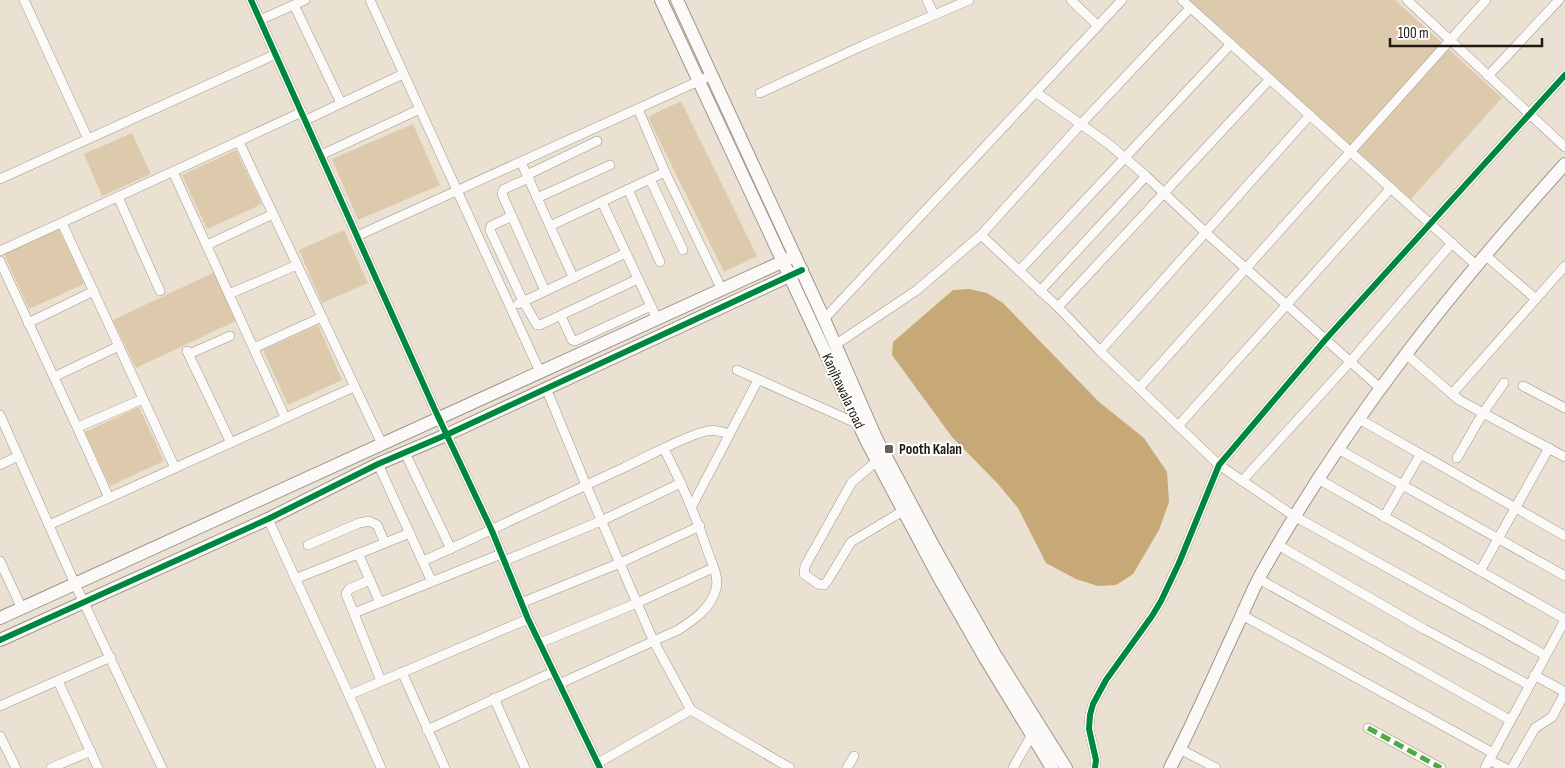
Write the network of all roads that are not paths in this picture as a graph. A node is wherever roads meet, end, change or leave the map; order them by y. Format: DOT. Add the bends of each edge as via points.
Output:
graph roads {
  1 [pos="24,0"];
  2 [pos="251,0"];
  3 [pos="305,0"];
  4 [pos="370,0"];
  5 [pos="661,0"];
  6 [pos="677,0"];
  7 [pos="927,0"];
  8 [pos="969,0"];
  9 [pos="1071,0"];
  10 [pos="1122,0"];
  11 [pos="1182,0"];
  12 [pos="1486,0"];
  13 [pos="1559,0"];
  14 [pos="1411,1"];
  15 [pos="294,5"];
  16 [pos="1190,8"];
  17 [pos="934,15"];
  18 [pos="260,20"];
  19 [pos="1098,26"];
  20 [pos="1449,40"];
  21 [pos="1231,44"];
  22 [pos="276,54"];
  23 [pos="404,74"];
  24 [pos="712,75"];
  25 [pos="1565,75"];
  26 [pos="1488,76"];
  27 [pos="1270,79"];
  28 [pos="698,82"];
  29 [pos="760,93"];
  30 [pos="1037,93"];
  31 [pos="341,103"];
  32 [pos="420,109"];
  33 [pos="638,109"];
  34 [pos="1310,115"];
  35 [pos="1530,115"];
  36 [pos="304,116"];
  37 [pos="1080,125"];
  38 [pos="88,139"];
  39 [pos="597,141"];
  40 [pos="239,142"];
  41 [pos="1565,147"];
  42 [pos="1350,151"];
  43 [pos="321,155"];
  44 [pos="1124,158"];
  45 [pos="521,162"];
  46 [pos="1565,164"];
  47 [pos="610,165"];
  48 [pos="173,172"];
  49 [pos="665,172"];
  50 [pos="528,176"];
  51 [pos="1146,176"];
  52 [pos="0,179"];
  53 [pos="650,179"];
  54 [pos="1391,188"];
  55 [pos="457,190"];
  56 [pos="628,190"];
  57 [pos="1165,194"];
  58 [pos="118,197"];
  59 [pos="537,198"];
  60 [pos="602,202"];
  61 [pos="273,214"];
  62 [pos="512,216"];
  63 [pos="62,222"];
  64 [pos="1431,224"];
  65 [pos="550,226"];
  66 [pos="1205,232"];
  67 [pos="980,235"];
  68 [pos="357,236"];
  69 [pos="1452,243"];
  70 [pos="207,245"];
  71 [pos="683,250"];
  72 [pos="0,251"];
  73 [pos="626,253"];
  74 [pos="795,256"];
  75 [pos="1480,260"];
  76 [pos="0,261"];
  77 [pos="660,262"];
  78 [pos="783,262"];
  79 [pos="297,265"];
  80 [pos="1246,268"];
  81 [pos="1564,268"];
  82 [pos="802,270"];
  83 [pos="1019,272"];
  84 [pos="789,276"];
  85 [pos="574,277"];
  86 [pos="638,279"];
  87 [pos="722,290"];
  88 [pos="94,291"];
  89 [pos="160,291"];
  90 [pos="545,291"];
  91 [pos="1040,291"];
  92 [pos="230,294"];
  93 [pos="1536,298"];
  94 [pos="523,301"];
  95 [pos="1287,305"];
  96 [pos="651,306"];
  97 [pos="510,307"];
  98 [pos="1058,307"];
  99 [pos="561,316"];
  100 [pos="322,318"];
  101 [pos="658,319"];
  102 [pos="824,319"];
  103 [pos="28,323"];
  104 [pos="230,336"];
  105 [pos="1325,340"];
  106 [pos="836,345"];
  107 [pos="119,346"];
  108 [pos="254,348"];
  109 [pos="1100,351"];
  110 [pos="1407,355"];
  111 [pos="1350,362"];
  112 [pos="737,370"];
  113 [pos="540,372"];
  114 [pos="54,377"];
  115 [pos="758,380"];
  116 [pos="1504,383"];
  117 [pos="1523,386"];
  118 [pos="354,387"];
  119 [pos="546,388"];
  120 [pos="1139,388"];
  121 [pos="1380,389"];
  122 [pos="1452,394"];
  123 [pos="143,399"];
  124 [pos="1565,408"];
  125 [pos="1483,413"];
  126 [pos="0,415"];
  127 [pos="285,418"];
  128 [pos="438,418"];
  129 [pos="1359,419"];
  130 [pos="858,424"];
  131 [pos="1178,426"];
  132 [pos="78,427"];
  133 [pos="729,434"];
  134 [pos="446,435"];
  135 [pos="231,443"];
  136 [pos="382,444"];
  137 [pos="1549,448"];
  138 [pos="664,449"];
  139 [pos="1338,449"];
  140 [pos="405,453"];
  141 [pos="1420,455"];
  142 [pos="18,456"];
  143 [pos="1565,457"];
  144 [pos="1457,458"];
  145 [pos="877,461"];
  146 [pos="0,464"];
  147 [pos="378,464"];
  148 [pos="1219,465"];
  149 [pos="175,468"];
  150 [pos="1318,479"];
  151 [pos="1242,481"];
  152 [pos="681,483"];
  153 [pos="586,485"];
  154 [pos="1402,485"];
  155 [pos="109,498"];
  156 [pos="692,506"];
  157 [pos="1514,509"];
  158 [pos="903,510"];
  159 [pos="1294,516"];
  160 [pos="1384,517"];
  161 [pos="268,519"];
  162 [pos="601,521"];
  163 [pos="49,525"];
  164 [pos="700,526"];
  165 [pos="492,531"];
  166 [pos="410,532"];
  167 [pos="1565,536"];
  168 [pos="1498,538"];
  169 [pos="385,543"];
  170 [pos="308,545"];
  171 [pos="1278,545"];
  172 [pos="451,549"];
  173 [pos="358,554"];
  174 [pos="503,558"];
  175 [pos="0,561"];
  176 [pos="422,561"];
  177 [pos="620,563"];
  178 [pos="714,568"];
  179 [pos="1480,571"];
  180 [pos="1565,576"];
  181 [pos="296,579"];
  182 [pos="1259,579"];
  183 [pos="370,580"];
  184 [pos="432,582"];
  185 [pos="75,584"];
  186 [pos="83,602"];
  187 [pos="380,602"];
  188 [pos="521,603"];
  189 [pos="637,603"];
  190 [pos="22,608"];
  191 [pos="354,613"];
  192 [pos="1242,615"];
  193 [pos="0,618"];
  194 [pos="528,619"];
  195 [pos="1565,620"];
  196 [pos="0,640"];
  197 [pos="653,640"];
  198 [pos="540,643"];
  199 [pos="1545,656"];
  200 [pos="110,657"];
  201 [pos="402,672"];
  202 [pos="553,672"];
  203 [pos="1534,675"];
  204 [pos="58,681"];
  205 [pos="381,681"];
  206 [pos="559,684"];
  207 [pos="1528,685"];
  208 [pos="1565,693"];
  209 [pos="349,695"];
  210 [pos="494,698"];
  211 [pos="0,706"];
  212 [pos="691,710"];
  213 [pos="1510,720"];
  214 [pos="1368,728"];
  215 [pos="427,730"];
  216 [pos="1035,730"];
  217 [pos="0,736"];
  218 [pos="1180,749"];
  219 [pos="91,751"];
  220 [pos="854,756"];
  221 [pos="1489,760"];
  222 [pos="599,765"];
  223 [pos="16,768"];
  224 [pos="51,768"];
  225 [pos="98,768"];
  226 [pos="162,768"];
  227 [pos="381,768"];
  228 [pos="444,768"];
  229 [pos="524,768"];
  230 [pos="790,768"];
  231 [pos="847,768"];
  232 [pos="1013,768"];
  233 [pos="1052,768"];
  234 [pos="1066,768"];
  235 [pos="1095,768"];
  236 [pos="1170,768"];
  237 [pos="1216,768"];
  238 [pos="1441,768"];
  239 [pos="1505,768"];
  240 [pos="1512,768"];
  1 -- 38 [label="street"];
  2 -- 18 [label="street"];
  3 -- 15 [label="street"];
  4 -- 23 [label="street"];
  5 -- 28 [label="street, Kanjhawala road"];
  6 -- 24 [label="street, Kanjhawala road"];
  7 -- 17 [label="street"];
  8 -- 17 [label="street"];
  9 -- 19 [label="street"];
  10 -- 19 [label="street"];
  11 -- 16 [label="street"];
  12 -- 20 [label="street"];
  13 -- 26 [label="street"];
  14 -- 20 [label="street"];
  15 -- 18 [label="street"];
  15 -- 31 [label="street"];
  16 -- 21 [label="street"];
  16 -- 37 [label="street"];
  17 -- 29 [label="street"];
  18 -- 22 [label="street"];
  19 -- 30 [label="street"];
  20 -- 26 [label="street"];
  20 -- 42 [label="street"];
  21 -- 27 [label="street"];
  21 -- 44 [label="street"];
  22 -- 36 [label="street"];
  22 -- 38 [label="street"];
  23 -- 31 [label="street"];
  23 -- 32 [label="street"];
  24 -- 28 [label="street"];
  24 -- 74 [label="street, Kanjhawala road"];
  25 -- 35 [label="street"];
  26 -- 35 [label="street"];
  27 -- 34 [label="street"];
  27 -- 57 [label="street"];
  28 -- 33 [label="street"];
  28 -- 78 [label="street, Kanjhawala road"];
  30 -- 37 [label="street"];
  30 -- 102 [label="street"];
  31 -- 36 [label="street"];
  32 -- 43 [label="street"];
  32 -- 55 [label="street"];
  33 -- 45 [label="street"];
  33 -- 49 [label="street"];
  34 -- 42 [label="street"];
  34 -- 66 [label="street"];
  35 -- 41 [label="street"];
  35 -- 64 [label="street"];
  36 -- 40 [label="street"];
  36 -- 43 [label="street"];
  37 -- 44 [label="street"];
  37 -- 67 [label="street"];
  38 -- 52 [label="street"];
  39 -- 50 [label="street"];
  40 -- 48 [label="street"];
  40 -- 61 [label="street"];
  42 -- 54 [label="street"];
  42 -- 80 [label="street"];
  43 -- 68 [label="street"];
  44 -- 51 [label="street"];
  44 -- 83 [label="street"];
  45 -- 50 [label="street"];
  45 -- 55 [label="street"];
  46 -- 75 [label="street"];
  47 -- 59 [label="street"];
  48 -- 58 [label="street"];
  48 -- 70 [label="street"];
  49 -- 53 [label="street"];
  49 -- 87 [label="street"];
  50 -- 59 [label="street"];
  50 -- 62 [label="street" via="502,191"];
  51 -- 57 [label="street"];
  51 -- 91 [label="street"];
  53 -- 56 [label="street"];
  53 -- 71 [label="street"];
  54 -- 64 [label="street"];
  54 -- 95 [label="street"];
  55 -- 68 [label="street"];
  55 -- 97 [label="street"];
  56 -- 60 [label="street"];
  56 -- 77 [label="street"];
  57 -- 66 [label="street"];
  57 -- 98 [label="street"];
  58 -- 63 [label="street"];
  58 -- 89 [label="street"];
  59 -- 65 [label="street"];
  60 -- 65 [label="street"];
  60 -- 73 [label="street"];
  61 -- 70 [label="street"];
  61 -- 79 [label="street"];
  62 -- 90 [label="street"];
  62 -- 94 [label="street" via="490,228"];
  63 -- 72 [label="street"];
  63 -- 88 [label="street"];
  64 -- 69 [label="street"];
  64 -- 105 [label="street"];
  65 -- 85 [label="street"];
  66 -- 80 [label="street"];
  66 -- 109 [label="street"];
  67 -- 83 [label="street"];
  67 -- 106 [label="street" via="917,290"];
  68 -- 128 [label="street"];
  69 -- 75 [label="street"];
  69 -- 111 [label="street"];
  70 -- 92 [label="street"];
  73 -- 85 [label="street"];
  73 -- 86 [label="street"];
  74 -- 78 [label="street"];
  74 -- 82 [label="street, Kanjhawala road"];
  75 -- 93 [label="street"];
  75 -- 110 [label="street"];
  76 -- 103 [label="street"];
  78 -- 84 [label="street, Kanjhawala road"];
  78 -- 87 [label="street"];
  79 -- 92 [label="street"];
  79 -- 100 [label="street"];
  80 -- 95 [label="street"];
  80 -- 120 [label="street"];
  81 -- 93 [label="street"];
  82 -- 84 [label="street"];
  82 -- 102 [label="street, Kanjhawala road"];
  83 -- 91 [label="street"];
  84 -- 119 [label="street"];
  84 -- 130 [label="street, Kanjhawala road"];
  85 -- 90 [label="street"];
  86 -- 96 [label="street"];
  86 -- 99 [label="street"];
  87 -- 101 [label="street"];
  88 -- 103 [label="street"];
  88 -- 107 [label="street"];
  90 -- 94 [label="street"];
  91 -- 98 [label="street"];
  92 -- 108 [label="street"];
  93 -- 122 [label="street"];
  94 -- 97 [label="street"];
  94 -- 99 [label="street" via="537,325"];
  95 -- 105 [label="street"];
  95 -- 131 [label="street"];
  96 -- 99 [label="street" via="575,341"];
  96 -- 101 [label="street"];
  97 -- 113 [label="street"];
  98 -- 109 [label="street"];
  100 -- 108 [label="street"];
  100 -- 118 [label="street"];
  101 -- 113 [label="street"];
  102 -- 106 [label="street, Kanjhawala road"];
  103 -- 114 [label="street"];
  104 -- 135 [label="street" via="188,352"];
  105 -- 111 [label="street"];
  105 -- 148 [label="street"];
  106 -- 216 [label="street, Kanjhawala road" via="876,438"];
  107 -- 114 [label="street"];
  107 -- 123 [label="street"];
  108 -- 127 [label="street"];
  109 -- 120 [label="street"];
  110 -- 121 [label="street"];
  110 -- 122 [label="street"];
  111 -- 121 [label="street"];
  111 -- 151 [label="street"];
  112 -- 115 [label="street"];
  113 -- 128 [label="street"];
  114 -- 132 [label="street"];
  115 -- 130 [label="street"];
  115 -- 133 [label="street"];
  116 -- 125 [label="street"];
  117 -- 124 [label="street"];
  118 -- 127 [label="street"];
  118 -- 136 [label="street"];
  119 -- 134 [label="street"];
  119 -- 153 [label="street"];
  120 -- 131 [label="street"];
  121 -- 129 [label="street"];
  122 -- 125 [label="street"];
  123 -- 132 [label="street"];
  123 -- 149 [label="street"];
  125 -- 137 [label="street"];
  125 -- 144 [label="street"];
  126 -- 142 [label="street"];
  127 -- 135 [label="street"];
  128 -- 134 [label="street"];
  128 -- 136 [label="street"];
  129 -- 139 [label="street"];
  129 -- 141 [label="street"];
  130 -- 145 [label="street, Kanjhawala road"];
  131 -- 148 [label="street"];
  132 -- 155 [label="street"];
  133 -- 138 [label="street" via="704,432"];
  133 -- 156 [label="street"];
  134 -- 140 [label="street"];
  134 -- 165 [label="street"];
  135 -- 149 [label="street"];
  136 -- 185 [label="street"];
  137 -- 143 [label="street"];
  137 -- 157 [label="street"];
  138 -- 152 [label="street"];
  138 -- 153 [label="street"];
  139 -- 150 [label="street"];
  139 -- 154 [label="street"];
  140 -- 147 [label="street"];
  140 -- 172 [label="street"];
  141 -- 154 [label="street"];
  141 -- 157 [label="street"];
  142 -- 146 [label="street"];
  142 -- 163 [label="street"];
  145 -- 158 [label="street, Kanjhawala road"];
  145 -- 158 [label="street" via="852,482 805,566 804,574 824,585 851,542"];
  147 -- 161 [label="street"];
  147 -- 166 [label="street"];
  148 -- 151 [label="street"];
  148 -- 235 [label="street" via="1161,601 1093,704 1089,729"];
  149 -- 155 [label="street"];
  150 -- 159 [label="street"];
  150 -- 160 [label="street"];
  151 -- 159 [label="street"];
  152 -- 156 [label="street"];
  152 -- 162 [label="street"];
  153 -- 162 [label="street"];
  153 -- 165 [label="street"];
  154 -- 160 [label="street"];
  154 -- 168 [label="street"];
  155 -- 163 [label="street"];
  156 -- 164 [label="street"];
  157 -- 167 [label="street"];
  157 -- 168 [label="street"];
  158 -- 216 [label="street, Kanjhawala road" via="985,658"];
  159 -- 171 [label="street"];
  159 -- 199 [label="street"];
  160 -- 179 [label="street"];
  161 -- 181 [label="street"];
  161 -- 186 [label="street"];
  162 -- 174 [label="street"];
  162 -- 177 [label="street"];
  163 -- 185 [label="street"];
  164 -- 177 [label="street"];
  164 -- 178 [label="street"];
  165 -- 172 [label="street"];
  165 -- 174 [label="street"];
  166 -- 169 [label="street"];
  166 -- 176 [label="street"];
  168 -- 179 [label="street"];
  168 -- 180 [label="street"];
  169 -- 170 [label="street" via="377,525 369,521"];
  169 -- 173 [label="street"];
  171 -- 182 [label="street"];
  171 -- 207 [label="street"];
  172 -- 176 [label="street"];
  173 -- 181 [label="street"];
  173 -- 183 [label="street"];
  174 -- 184 [label="street"];
  174 -- 188 [label="street"];
  175 -- 190 [label="street"];
  176 -- 184 [label="street"];
  177 -- 188 [label="street"];
  177 -- 189 [label="street"];
  178 -- 189 [label="street"];
  178 -- 197 [label="street" via="716,589 705,609 694,621"];
  179 -- 195 [label="street"];
  181 -- 209 [label="street"];
  182 -- 192 [label="street"];
  182 -- 213 [label="street"];
  183 -- 187 [label="street"];
  183 -- 191 [label="street" via="348,588 347,599"];
  184 -- 187 [label="street"];
  185 -- 186 [label="street"];
  185 -- 190 [label="street"];
  186 -- 196 [label="street"];
  186 -- 200 [label="street"];
  187 -- 191 [label="street"];
  188 -- 194 [label="street"];
  189 -- 197 [label="street"];
  189 -- 198 [label="street"];
  190 -- 193 [label="street"];
  191 -- 205 [label="street"];
  192 -- 218 [label="street"];
  192 -- 221 [label="street"];
  194 -- 198 [label="street"];
  194 -- 201 [label="street"];
  195 -- 199 [label="street"];
  197 -- 206 [label="street"];
  197 -- 212 [label="street"];
  198 -- 202 [label="street"];
  199 -- 203 [label="street"];
  200 -- 204 [label="street"];
  200 -- 226 [label="street"];
  201 -- 205 [label="street"];
  201 -- 215 [label="street"];
  202 -- 206 [label="street"];
  202 -- 210 [label="street"];
  203 -- 207 [label="street"];
  203 -- 208 [label="street"];
  204 -- 211 [label="street"];
  204 -- 219 [label="street"];
  205 -- 209 [label="street"];
  206 -- 222 [label="street"];
  207 -- 213 [label="street"];
  208 -- 240 [label="street" via="1552,717 1535,728"];
  209 -- 227 [label="street"];
  210 -- 215 [label="street"];
  210 -- 229 [label="street"];
  212 -- 222 [label="street"];
  212 -- 230 [label="street"];
  213 -- 221 [label="street"];
  214 -- 238 [label="street"];
  215 -- 228 [label="street"];
  216 -- 232 [label="street"];
  216 -- 233 [label="street, Kanjhawala road"];
  216 -- 234 [label="street, Kanjhawala road"];
  217 -- 223 [label="street"];
  218 -- 236 [label="street"];
  218 -- 237 [label="street"];
  219 -- 224 [label="street"];
  219 -- 225 [label="street"];
  220 -- 231 [label="street"];
  221 -- 239 [label="street"];
}
